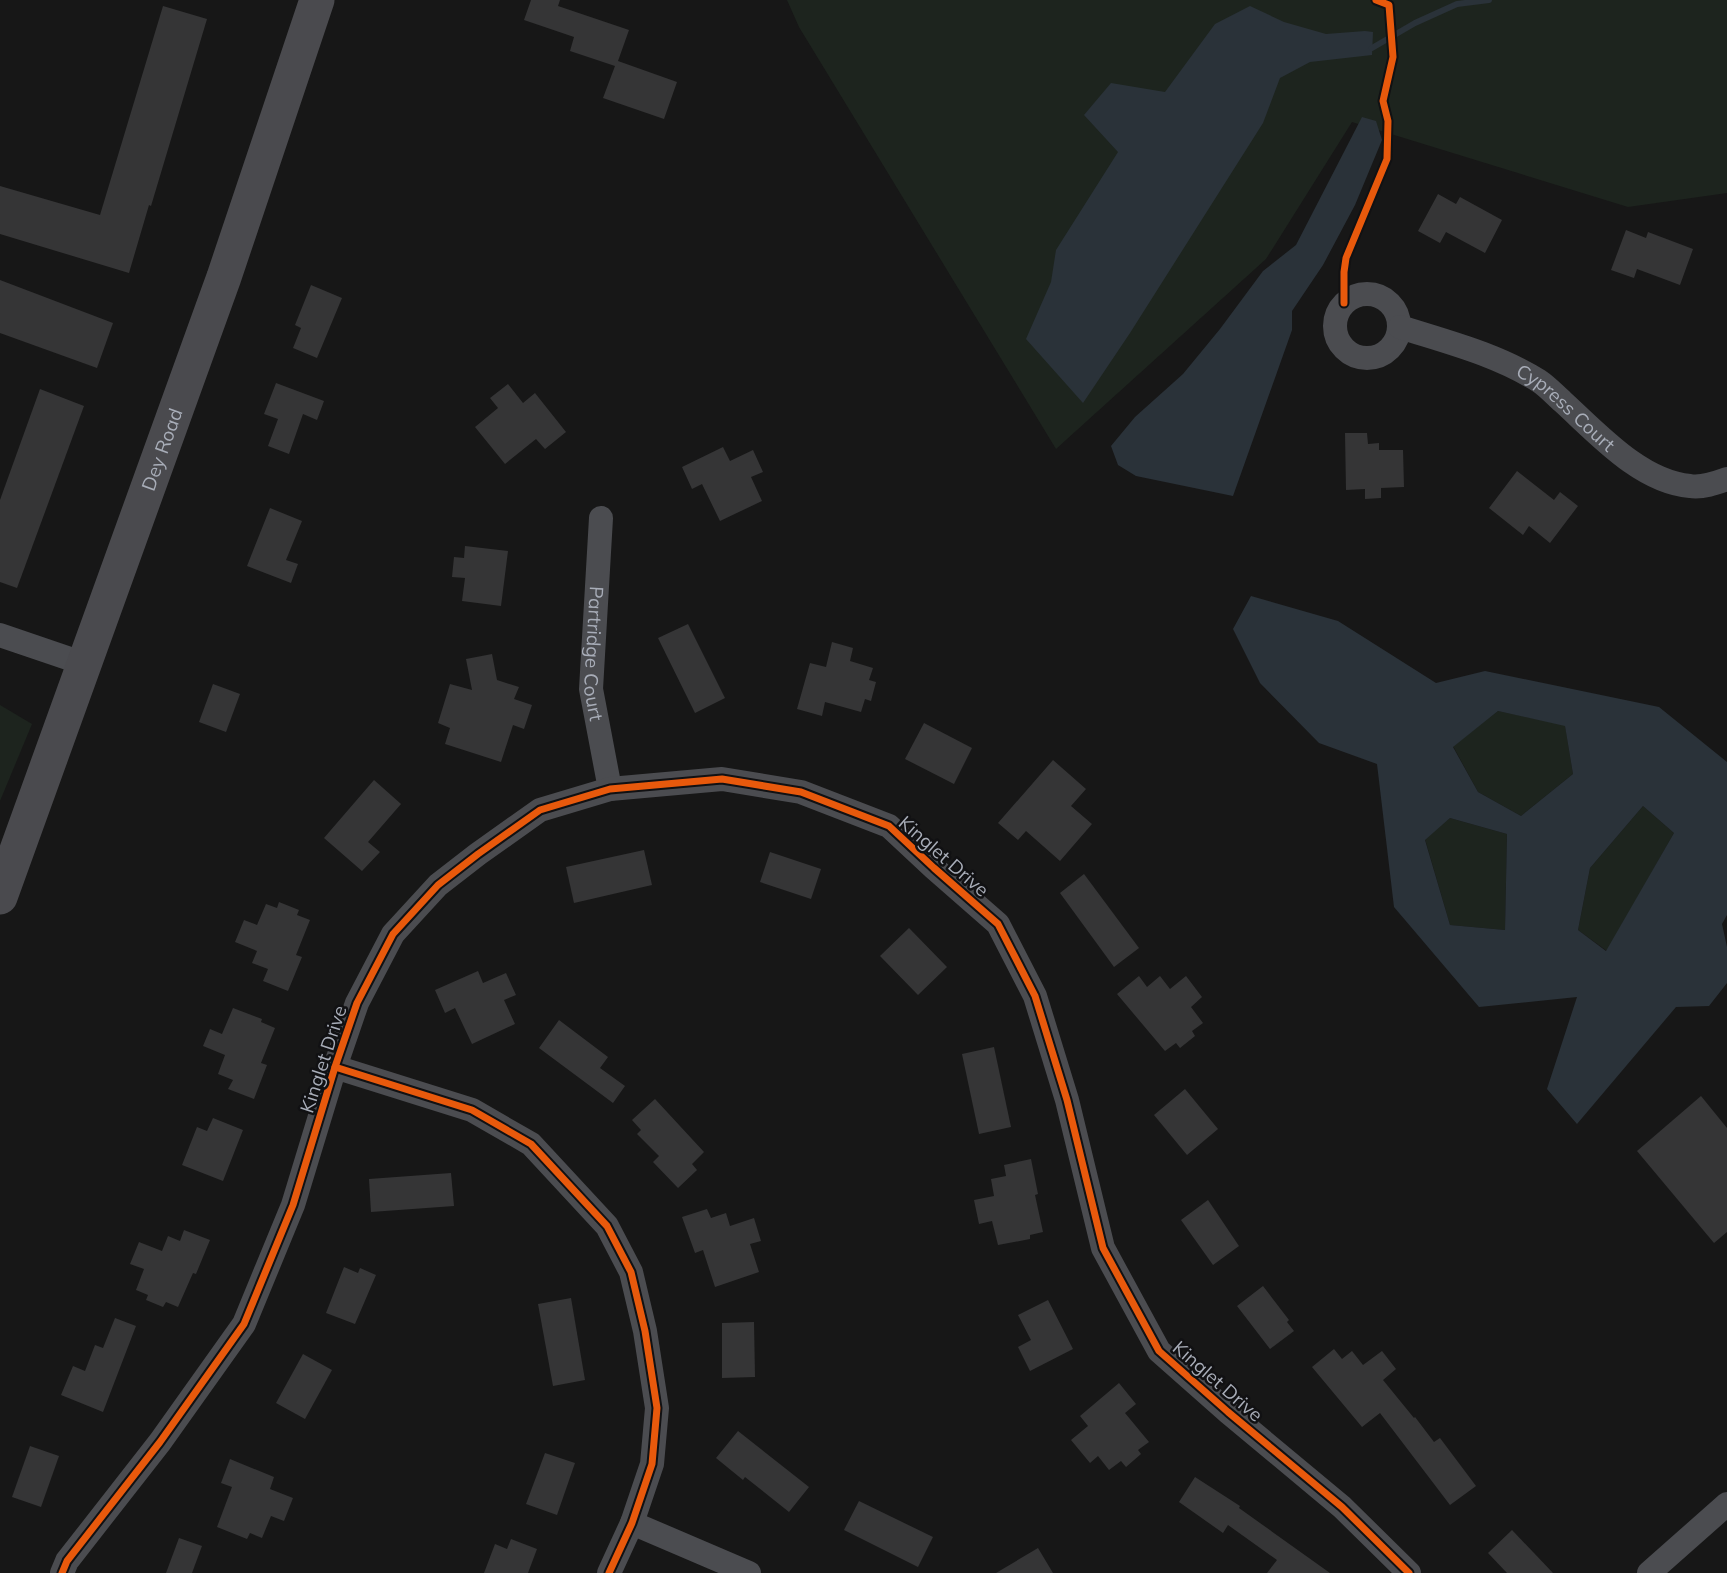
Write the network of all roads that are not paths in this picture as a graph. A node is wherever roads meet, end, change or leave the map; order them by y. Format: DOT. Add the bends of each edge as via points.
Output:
graph roads {
  1 [pos="311,2"];
  2 [pos="1399,327"];
  3 [pos="1727,479"];
  4 [pos="601,518"];
  5 [pos="0,635"];
  6 [pos="85,664"];
  7 [pos="610,789"];
  8 [pos="0,897"];
  9 [pos="335,1067"];
  10 [pos="1727,1504"];
  11 [pos="632,1523"];
  12 [pos="62,1573"];
  13 [pos="609,1573"];
  14 [pos="749,1573"];
  15 [pos="1409,1573"];
  16 [pos="1649,1573"];
  1 -- 6 [label="main road, Dey Road" via="223,277"];
  2 -- 3 [label="street, Cypress Court" via="1482,352 1518,369 1541,383 1621,454 1672,483 1693,487"];
  4 -- 7 [label="street, Partridge Court" via="591,689"];
  5 -- 6 [label="street"];
  6 -- 8 [label="main road, Dey Road"];
  7 -- 9 [label="street, Kinglet Drive" via="540,810 438,886 393,934 357,1003"];
  7 -- 15 [label="street, Kinglet Drive" via="722,779 801,792 889,826 998,924 1035,996 1067,1100 1103,1248 1159,1351 1342,1507"];
  9 -- 11 [label="street" via="472,1110 531,1144 607,1226 631,1272 657,1408 652,1464"];
  9 -- 12 [label="street, Kinglet Drive" via="293,1205 244,1324"];
  10 -- 16 [label="street"];
  11 -- 13 [label="street"];
  11 -- 14 [label="street"];
}
